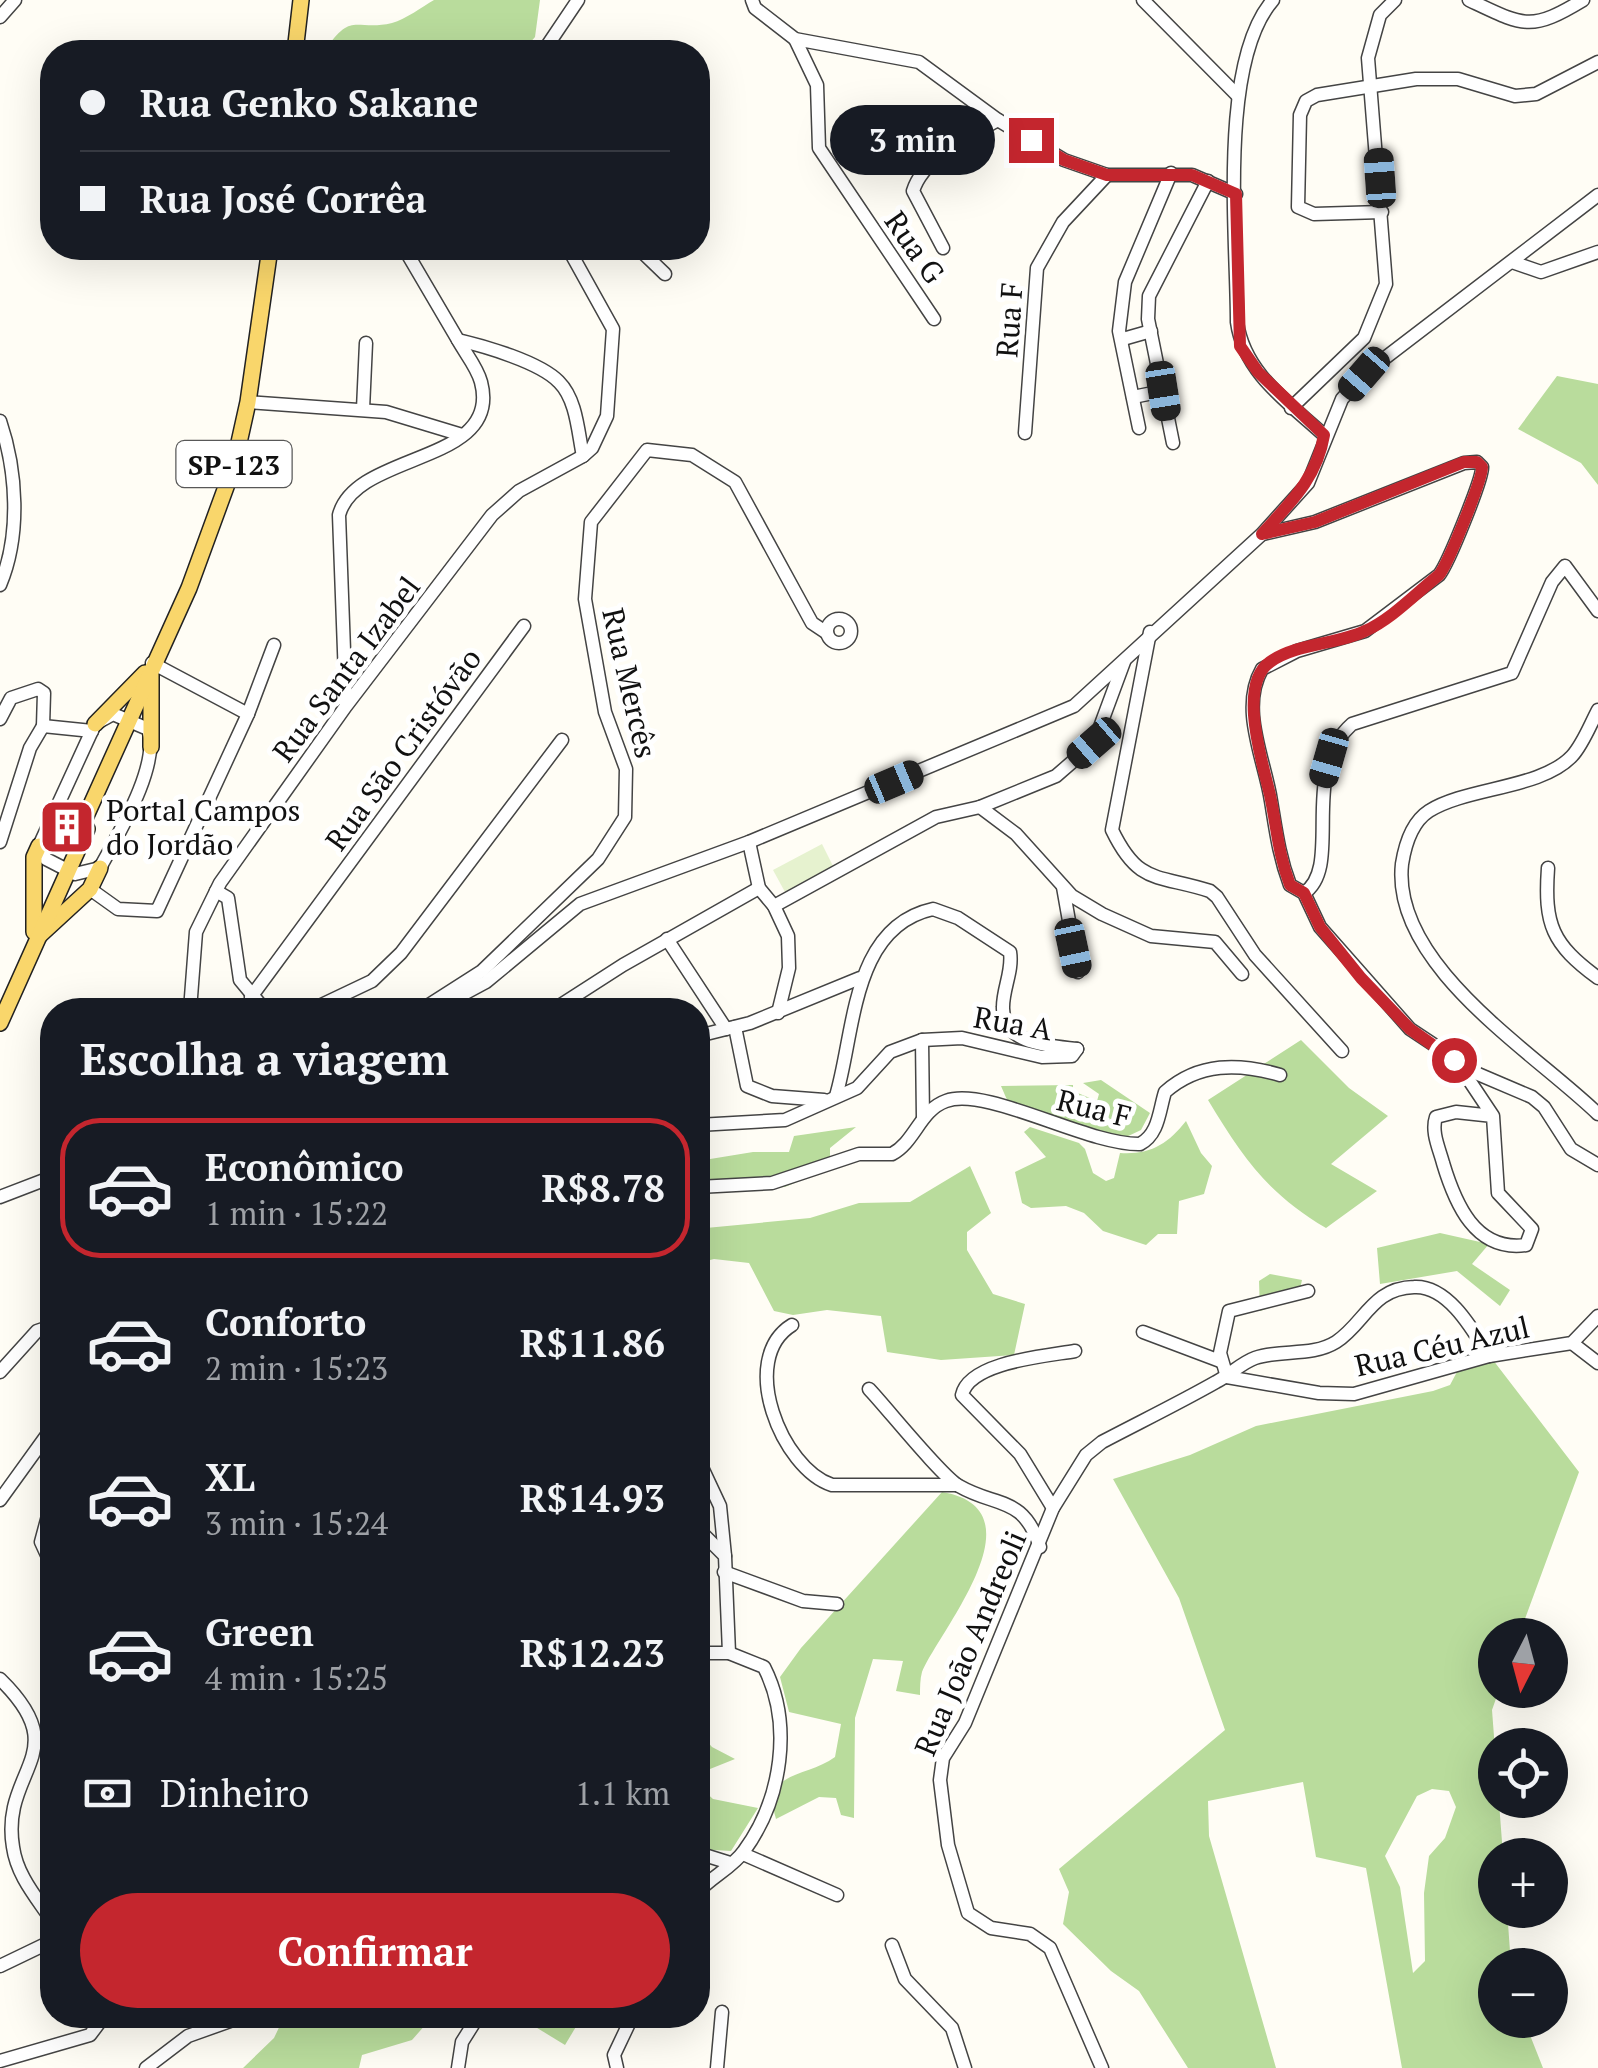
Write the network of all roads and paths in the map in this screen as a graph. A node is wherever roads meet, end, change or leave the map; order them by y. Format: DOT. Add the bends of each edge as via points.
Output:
graph roads {
  1 [pos="16,0"];
  2 [pos="578,0"];
  3 [pos="1143,0"];
  4 [pos="1273,0"];
  5 [pos="1395,0"];
  6 [pos="1469,0"];
  7 [pos="1486,0"];
  8 [pos="1583,0"];
  9 [pos="302,2"];
  10 [pos="754,4"];
  11 [pos="1495,12"];
  12 [pos="0,17"];
  13 [pos="796,39"];
  14 [pos="296,40"];
  15 [pos="550,40"];
  16 [pos="1598,62"];
  17 [pos="1372,84"];
  18 [pos="1238,96"];
  19 [pos="998,120"];
  20 [pos="1171,173"];
  21 [pos="1107,175"];
  22 [pos="1208,182"];
  23 [pos="1236,194"];
  24 [pos="1598,196"];
  25 [pos="1382,212"];
  26 [pos="943,248"];
  27 [pos="1598,252"];
  28 [pos="268,260"];
  29 [pos="411,260"];
  30 [pos="575,260"];
  31 [pos="650,260"];
  32 [pos="1512,262"];
  33 [pos="665,274"];
  34 [pos="1124,282"];
  35 [pos="1148,296"];
  36 [pos="934,319"];
  37 [pos="1150,331"];
  38 [pos="1123,339"];
  39 [pos="458,340"];
  40 [pos="366,343"];
  41 [pos="1163,391"];
  42 [pos="1133,397"];
  43 [pos="248,402"];
  44 [pos="1291,408"];
  45 [pos="364,409"];
  46 [pos="0,420"];
  47 [pos="1139,428"];
  48 [pos="1025,433"];
  49 [pos="462,435"];
  50 [pos="1324,435"];
  51 [pos="1173,443"];
  52 [pos="583,456"];
  53 [pos="13,526"];
  54 [pos="0,533"];
  55 [pos="1262,534"];
  56 [pos="0,584"];
  57 [pos="1598,610"];
  58 [pos="524,626"];
  59 [pos="827,632"];
  60 [pos="1150,632"];
  61 [pos="274,645"];
  62 [pos="1126,655"];
  63 [pos="152,665"];
  64 [pos="346,706"];
  65 [pos="1598,710"];
  66 [pos="248,714"];
  67 [pos="0,719"];
  68 [pos="130,719"];
  69 [pos="43,726"];
  70 [pos="93,728"];
  71 [pos="562,740"];
  72 [pos="150,747"];
  73 [pos="980,807"];
  74 [pos="0,842"];
  75 [pos="750,842"];
  76 [pos="40,846"];
  77 [pos="69,862"];
  78 [pos="100,868"];
  79 [pos="1548,868"];
  80 [pos="1063,887"];
  81 [pos="758,888"];
  82 [pos="90,889"];
  83 [pos="216,891"];
  84 [pos="1304,893"];
  85 [pos="774,906"];
  86 [pos="668,939"];
  87 [pos="34,941"];
  88 [pos="1078,972"];
  89 [pos="1242,974"];
  90 [pos="860,978"];
  91 [pos="1598,978"];
  92 [pos="251,997"];
  93 [pos="191,998"];
  94 [pos="336,998"];
  95 [pos="440,998"];
  96 [pos="456,998"];
  97 [pos="572,998"];
  98 [pos="710,998"];
  99 [pos="710,998"];
  100 [pos="778,1013"];
  101 [pos="0,1023"];
  102 [pos="731,1028"];
  103 [pos="710,1033"];
  104 [pos="922,1040"];
  105 [pos="1342,1051"];
  106 [pos="1456,1061"];
  107 [pos="1280,1075"];
  108 [pos="830,1098"];
  109 [pos="1598,1114"];
  110 [pos="1493,1116"];
  111 [pos="922,1118"];
  112 [pos="710,1124"];
  113 [pos="1598,1164"];
  114 [pos="40,1182"];
  115 [pos="710,1186"];
  116 [pos="0,1197"];
  117 [pos="1308,1291"];
  118 [pos="1598,1316"];
  119 [pos="792,1325"];
  120 [pos="40,1330"];
  121 [pos="1142,1332"];
  122 [pos="1572,1343"];
  123 [pos="1075,1351"];
  124 [pos="1489,1356"];
  125 [pos="1220,1361"];
  126 [pos="1598,1363"];
  127 [pos="0,1372"];
  128 [pos="1227,1377"];
  129 [pos="869,1389"];
  130 [pos="40,1445"];
  131 [pos="710,1485"];
  132 [pos="957,1485"];
  133 [pos="0,1500"];
  134 [pos="1053,1508"];
  135 [pos="710,1541"];
  136 [pos="1040,1547"];
  137 [pos="725,1556"];
  138 [pos="724,1572"];
  139 [pos="837,1604"];
  140 [pos="710,1653"];
  141 [pos="729,1653"];
  142 [pos="0,1679"];
  143 [pos="743,1854"];
  144 [pos="710,1857"];
  145 [pos="730,1863"];
  146 [pos="710,1881"];
  147 [pos="837,1895"];
  148 [pos="40,1903"];
  149 [pos="892,1945"];
  150 [pos="40,1947"];
  151 [pos="0,1966"];
  152 [pos="722,2012"];
  153 [pos="95,2028"];
  154 [pos="210,2028"];
  155 [pos="471,2028"];
  156 [pos="627,2028"];
  157 [pos="0,2061"];
  158 [pos="146,2068"];
  159 [pos="458,2068"];
  160 [pos="617,2068"];
  161 [pos="717,2068"];
  162 [pos="965,2068"];
  163 [pos="1102,2068"];
  1 -- 12 [label="street"];
  2 -- 15 [label="street"];
  3 -- 18 [label="street"];
  4 -- 18 [label="street" via="1249,37"];
  5 -- 17 [label="street" via="1370,40"];
  6 -- 11 [label="street"];
  7 -- 11 [label="street"];
  8 -- 11 [label="street" via="1545,22 1527,24"];
  9 -- 14 [label="main road"];
  10 -- 13 [label="street"];
  13 -- 19 [label="street" via="919,62"];
  13 -- 36 [label="street, Rua G" via="816,85 819,148"];
  16 -- 17 [label="street" via="1526,95 1458,80"];
  17 -- 25 [label="street"];
  17 -- 25 [label="street" via="1306,101 1296,194 1298,208 1314,214"];
  18 -- 23 [label="street"];
  19 -- 21 [label="street" via="1064,160"];
  19 -- 26 [label="street" via="918,177 913,191"];
  20 -- 21 [label="street"];
  20 -- 22 [label="street"];
  20 -- 34 [label="street"];
  21 -- 48 [label="street, Rua F" via="1063,222 1037,268"];
  22 -- 23 [label="street"];
  22 -- 35 [label="street"];
  23 -- 44 [label="street" via="1240,346"];
  24 -- 32 [label="street"];
  25 -- 44 [label="street" via="1386,284 1376,315 1364,338"];
  27 -- 32 [label="street" via="1541,272"];
  28 -- 43 [label="main road, SP-123"];
  29 -- 39 [label="street"];
  30 -- 52 [label="street" via="613,330 607,416"];
  31 -- 33 [label="street"];
  32 -- 50 [label="street" via="1364,374"];
  34 -- 35 [label="street"];
  34 -- 38 [label="street"];
  35 -- 37 [label="street"];
  37 -- 38 [label="street"];
  37 -- 41 [label="street"];
  38 -- 42 [label="street"];
  39 -- 49 [label="street" via="480,378 484,400 473,427"];
  39 -- 52 [label="street" via="559,382 574,411"];
  40 -- 45 [label="street"];
  41 -- 42 [label="street"];
  41 -- 51 [label="street"];
  42 -- 47 [label="street"];
  43 -- 45 [label="street"];
  43 -- 63 [label="main road, SP-123" via="218,514"];
  44 -- 50 [label="street"];
  45 -- 49 [label="street"];
  46 -- 53 [label="street"];
  49 -- 64 [label="street" via="344,498 339,515"];
  50 -- 55 [label="street" via="1308,483"];
  52 -- 64 [label="street, Rua Santa Izabel" via="492,515"];
  53 -- 54 [label="street"];
  53 -- 56 [label="street" via="13,549"];
  55 -- 60 [label="street"];
  55 -- 84 [label="street" via="1315,522 1464,462 1482,467 1480,488 1439,575 1365,632 1271,661 1258,677 1255,737 1276,849 1290,885"];
  57 -- 84 [label="street" via="1565,566 1512,673 1344,731 1322,780 1322,864"];
  58 -- 92 [label="street, Rua São Cristóvão"];
  59 -- 95 [label="street, Rua Mercês" via="812,623 735,482 692,455 647,450 591,522 585,599 606,712 626,769 625,817 598,859 482,971"];
  60 -- 62 [label="street"];
  60 -- 105 [label="street" via="1112,830 1138,872 1217,897 1255,955"];
  61 -- 66 [label="street"];
  62 -- 73 [label="street" via="1094,743 1056,776"];
  62 -- 75 [label="street" via="1074,706"];
  63 -- 66 [label="street"];
  63 -- 68 [label="main road, SP-123"];
  63 -- 70 [label="main road"];
  63 -- 72 [label="main road"];
  64 -- 83 [label="street, Rua Santa Izabel"];
  65 -- 109 [label="street" via="1574,754 1555,768 1429,811 1404,845 1400,888 1442,970 1470,1005"];
  66 -- 82 [label="street" via="158,911 118,908"];
  67 -- 69 [label="street" via="11,698 38,689 44,693"];
  68 -- 70 [label="street" via="113,714"];
  68 -- 72 [label="street" via="148,728"];
  68 -- 77 [label="main road, SP-123"];
  69 -- 70 [label="street"];
  69 -- 74 [label="street"];
  70 -- 76 [label="street"];
  71 -- 94 [label="street" via="401,953 372,981"];
  72 -- 78 [label="street" via="142,780"];
  73 -- 80 [label="street" via="1016,834"];
  73 -- 85 [label="street" via="936,817"];
  75 -- 81 [label="street"];
  75 -- 96 [label="street" via="580,904 486,982"];
  76 -- 77 [label="street" via="46,859"];
  76 -- 87 [label="main road" via="34,856"];
  77 -- 78 [label="street" via="75,874"];
  77 -- 87 [label="main road, SP-123"];
  78 -- 82 [label="main road"];
  79 -- 91 [label="street" via="1555,935"];
  80 -- 88 [label="street"];
  80 -- 89 [label="street" via="1123,926 1151,936 1215,942"];
  81 -- 85 [label="street"];
  81 -- 86 [label="street"];
  82 -- 87 [label="main road"];
  83 -- 92 [label="street" via="228,898 240,980"];
  83 -- 93 [label="street, Rua Santa Izabel" via="196,932"];
  84 -- 106 [label="street" via="1320,927 1361,978 1410,1029"];
  85 -- 100 [label="street" via="790,952"];
  86 -- 97 [label="street"];
  86 -- 98 [label="street"];
  87 -- 101 [label="main road, SP-123"];
  90 -- 100 [label="street"];
  90 -- 104 [label="street, Rua A" via="901,922 917,912 945,911 1010,952 1002,1006 1014,1032 1042,1047 1077,1049 1053,1058 962,1038"];
  90 -- 108 [label="street"];
  99 -- 102 [label="street"];
  100 -- 102 [label="street"];
  102 -- 103 [label="street"];
  102 -- 108 [label="street" via="747,1086 772,1096"];
  104 -- 108 [label="street, Rua A" via="890,1052 857,1088"];
  104 -- 111 [label="street"];
  106 -- 110 [label="street"];
  106 -- 113 [label="street" via="1532,1097 1571,1149"];
  107 -- 111 [label="street, Rua F" via="1235,1066 1193,1074 1165,1092 1150,1139 1140,1144 964,1096"];
  108 -- 112 [label="street, Rua A" via="785,1120"];
  110 -- 110 [label="street" via="1498,1193 1532,1229 1526,1245 1496,1242 1475,1229 1452,1192 1438,1148 1436,1117"];
  111 -- 115 [label="street, Rua F" via="892,1154 859,1154 772,1183"];
  114 -- 116 [label="street"];
  117 -- 125 [label="street" via="1229,1311"];
  118 -- 122 [label="street, Rua Céu Azul"];
  119 -- 132 [label="street" via="768,1356 768,1386 784,1440 812,1478 832,1485"];
  120 -- 127 [label="street"];
  121 -- 125 [label="street"];
  122 -- 124 [label="street, Rua Céu Azul"];
  122 -- 126 [label="street"];
  123 -- 134 [label="street" via="992,1368 972,1377 962,1395 1020,1454"];
  124 -- 128 [label="street, Rua Céu Azul" via="1354,1394"];
  124 -- 128 [label="street, Rua João Andreoli" via="1445,1298 1414,1286 1386,1293 1334,1343 1252,1358"];
  125 -- 128 [label="street"];
  128 -- 134 [label="street, Rua João Andreoli" via="1102,1442 1086,1455"];
  129 -- 132 [label="street"];
  130 -- 133 [label="street"];
  131 -- 137 [label="street" via="720,1506"];
  132 -- 136 [label="street" via="1014,1507"];
  134 -- 136 [label="street, Rua João Andreoli"];
  135 -- 137 [label="street"];
  136 -- 163 [label="street, Rua João Andreoli" via="965,1724 943,1758 940,1780 948,1845 968,1913 991,1928 1030,1934 1050,1948"];
  137 -- 138 [label="street"];
  138 -- 139 [label="street" via="802,1601"];
  138 -- 141 [label="street"];
  140 -- 141 [label="street"];
  141 -- 143 [label="street" via="764,1667 782,1736 780,1768"];
  142 -- 148 [label="street" via="36,1723 36,1743 12,1813 12,1846"];
  143 -- 145 [label="street"];
  143 -- 147 [label="street"];
  144 -- 145 [label="street"];
  145 -- 146 [label="street"];
  149 -- 162 [label="street" via="905,1979 952,2028"];
  150 -- 151 [label="street"];
  152 -- 161 [label="street"];
  153 -- 157 [label="street"];
  154 -- 158 [label="street" via="188,2036"];
  155 -- 159 [label="street"];
  156 -- 160 [label="street" via="614,2054"];
}
